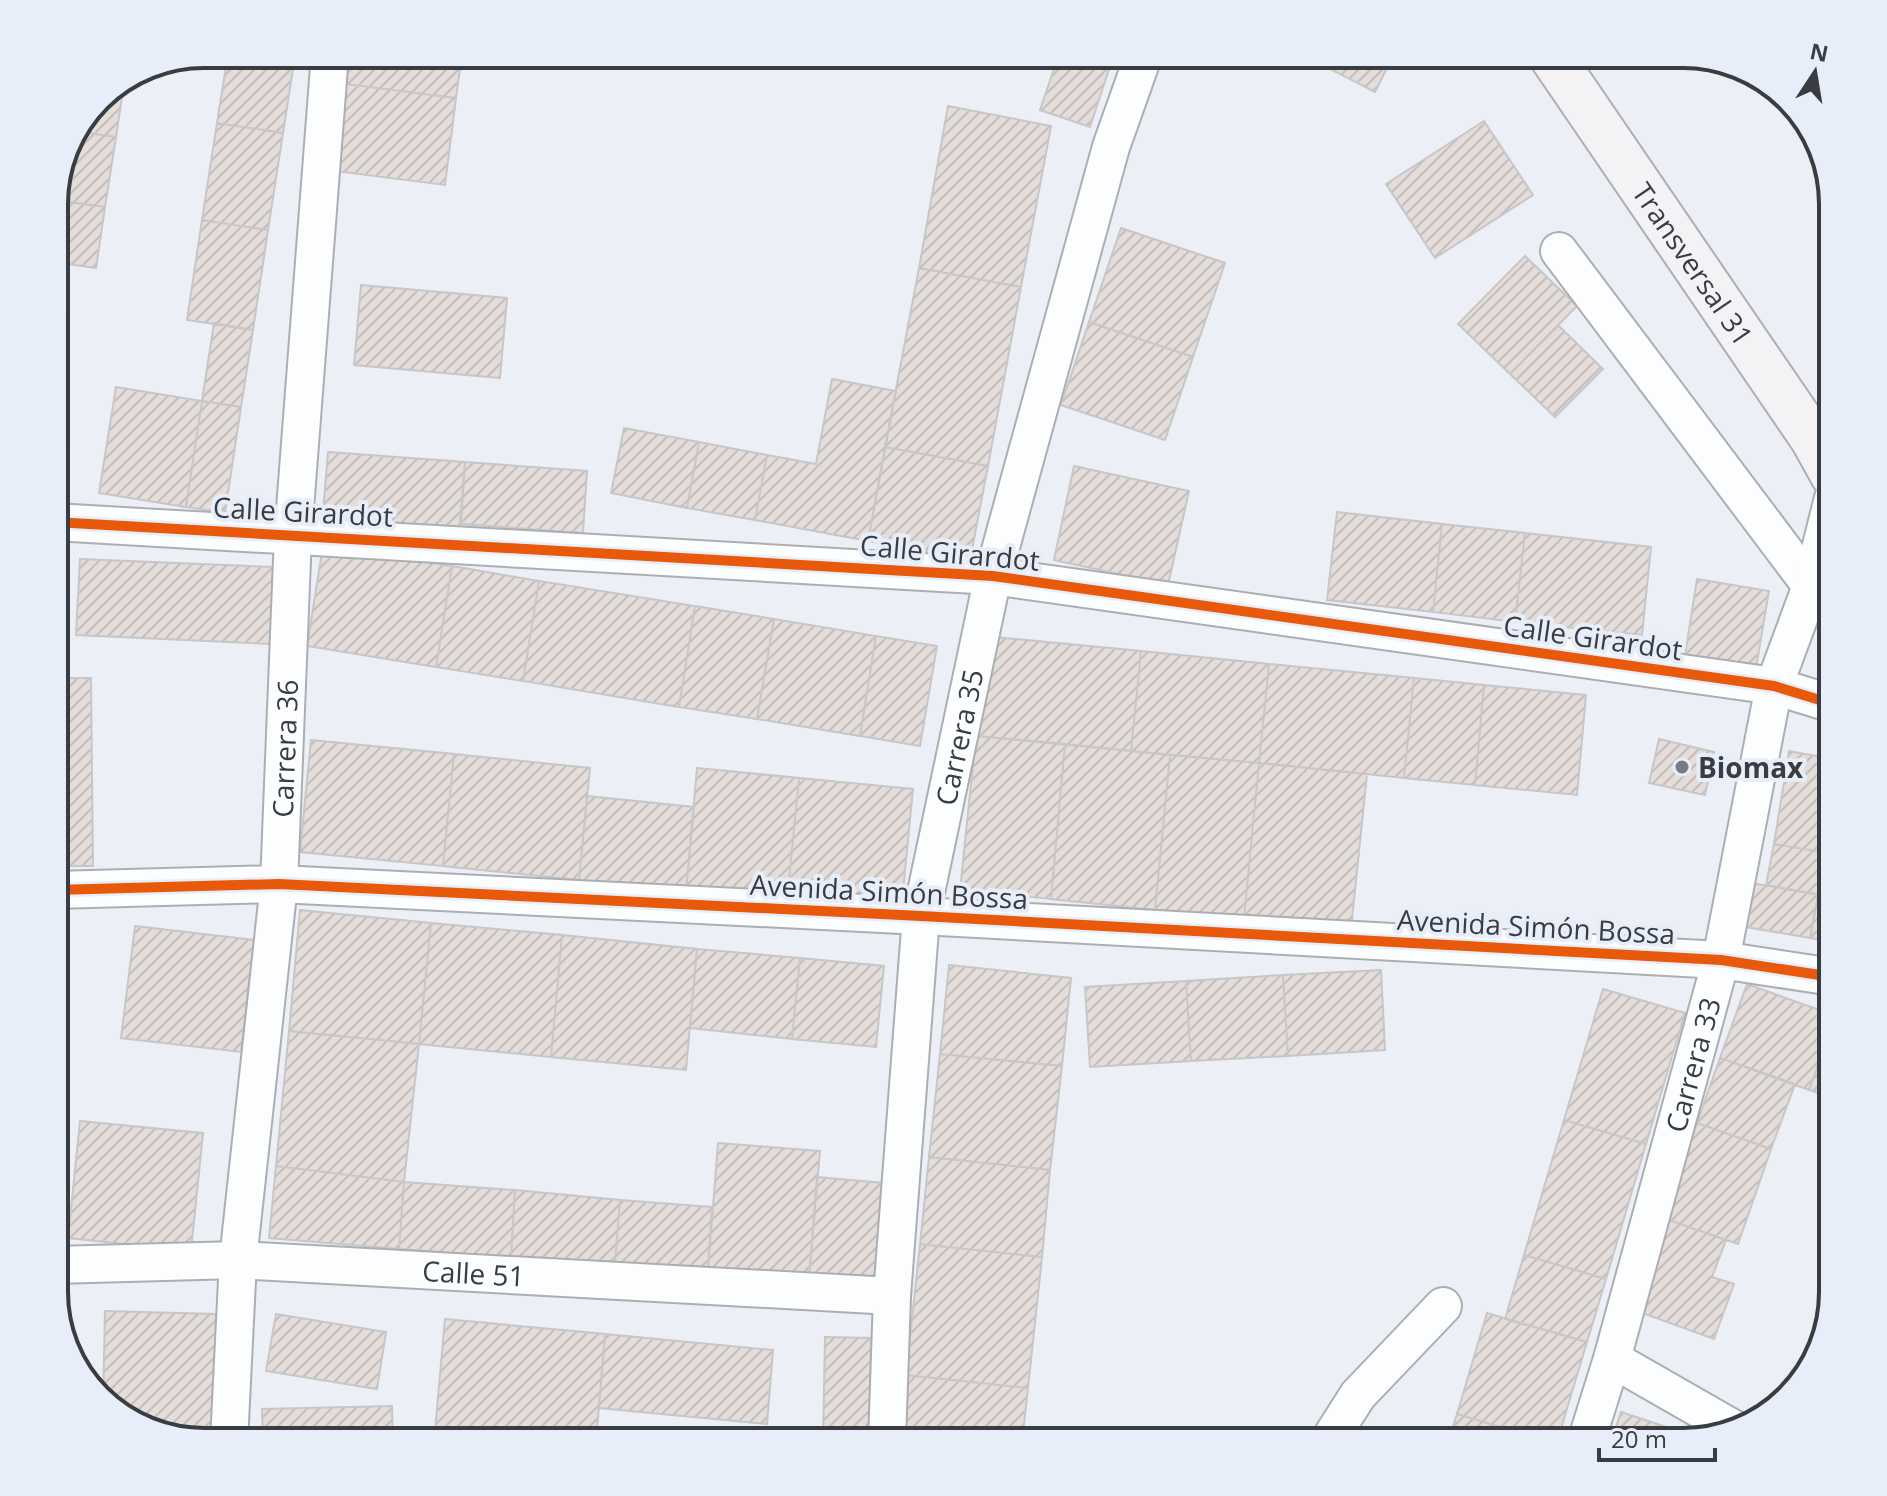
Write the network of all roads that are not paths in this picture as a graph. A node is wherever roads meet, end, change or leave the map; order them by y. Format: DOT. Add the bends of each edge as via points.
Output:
graph roads {
  1 [pos="329,68"];
  2 [pos="1139,68"];
  3 [pos="1560,68"];
  4 [pos="1559,251"];
  5 [pos="1819,436"];
  6 [pos="68,523"];
  7 [pos="293,535"];
  8 [pos="1819,554"];
  9 [pos="993,576"];
  10 [pos="1811,586"];
  11 [pos="1774,686"];
  12 [pos="1819,700"];
  13 [pos="279,884"];
  14 [pos="68,890"];
  15 [pos="921,916"];
  16 [pos="1721,960"];
  17 [pos="1819,975"];
  18 [pos="238,1260"];
  19 [pos="68,1265"];
  20 [pos="892,1296"];
  21 [pos="1443,1306"];
  22 [pos="1612,1359"];
  23 [pos="1722,1422"];
  24 [pos="230,1428"];
  25 [pos="887,1428"];
  26 [pos="1337,1428"];
  27 [pos="1590,1428"];
  1 -- 7 [label="street, Carrera 36"];
  2 -- 9 [label="street, Carrera 35" via="1111,147"];
  3 -- 5 [label="street, Transversal 31"];
  4 -- 10 [label="street"];
  6 -- 7 [label="street, Calle Girardot"];
  7 -- 9 [label="street, Calle Girardot"];
  7 -- 13 [label="street, Carrera 36"];
  8 -- 10 [label="street, Carrera 33"];
  9 -- 11 [label="street, Calle Girardot"];
  9 -- 15 [label="street, Carrera 35"];
  10 -- 11 [label="street, Carrera 33"];
  11 -- 12 [label="street, Calle Girardot"];
  11 -- 16 [label="street, Carrera 33"];
  13 -- 14 [label="street, Avenida Simón Bossa"];
  13 -- 15 [label="street, Avenida Simón Bossa"];
  13 -- 18 [label="street, Carrera 36"];
  15 -- 16 [label="street, Avenida Simón Bossa"];
  15 -- 20 [label="street, Carrera 35"];
  16 -- 17 [label="street, Avenida Simón Bossa"];
  16 -- 22 [label="street, Carrera 33"];
  18 -- 19 [label="street, Calle 51"];
  18 -- 20 [label="street, Calle 51"];
  18 -- 24 [label="street, Carrera 36"];
  20 -- 25 [label="street, Carrera 35"];
  21 -- 26 [label="street" via="1358,1395"];
  22 -- 23 [label="street"];
  22 -- 27 [label="street, Carrera 33"];
}
